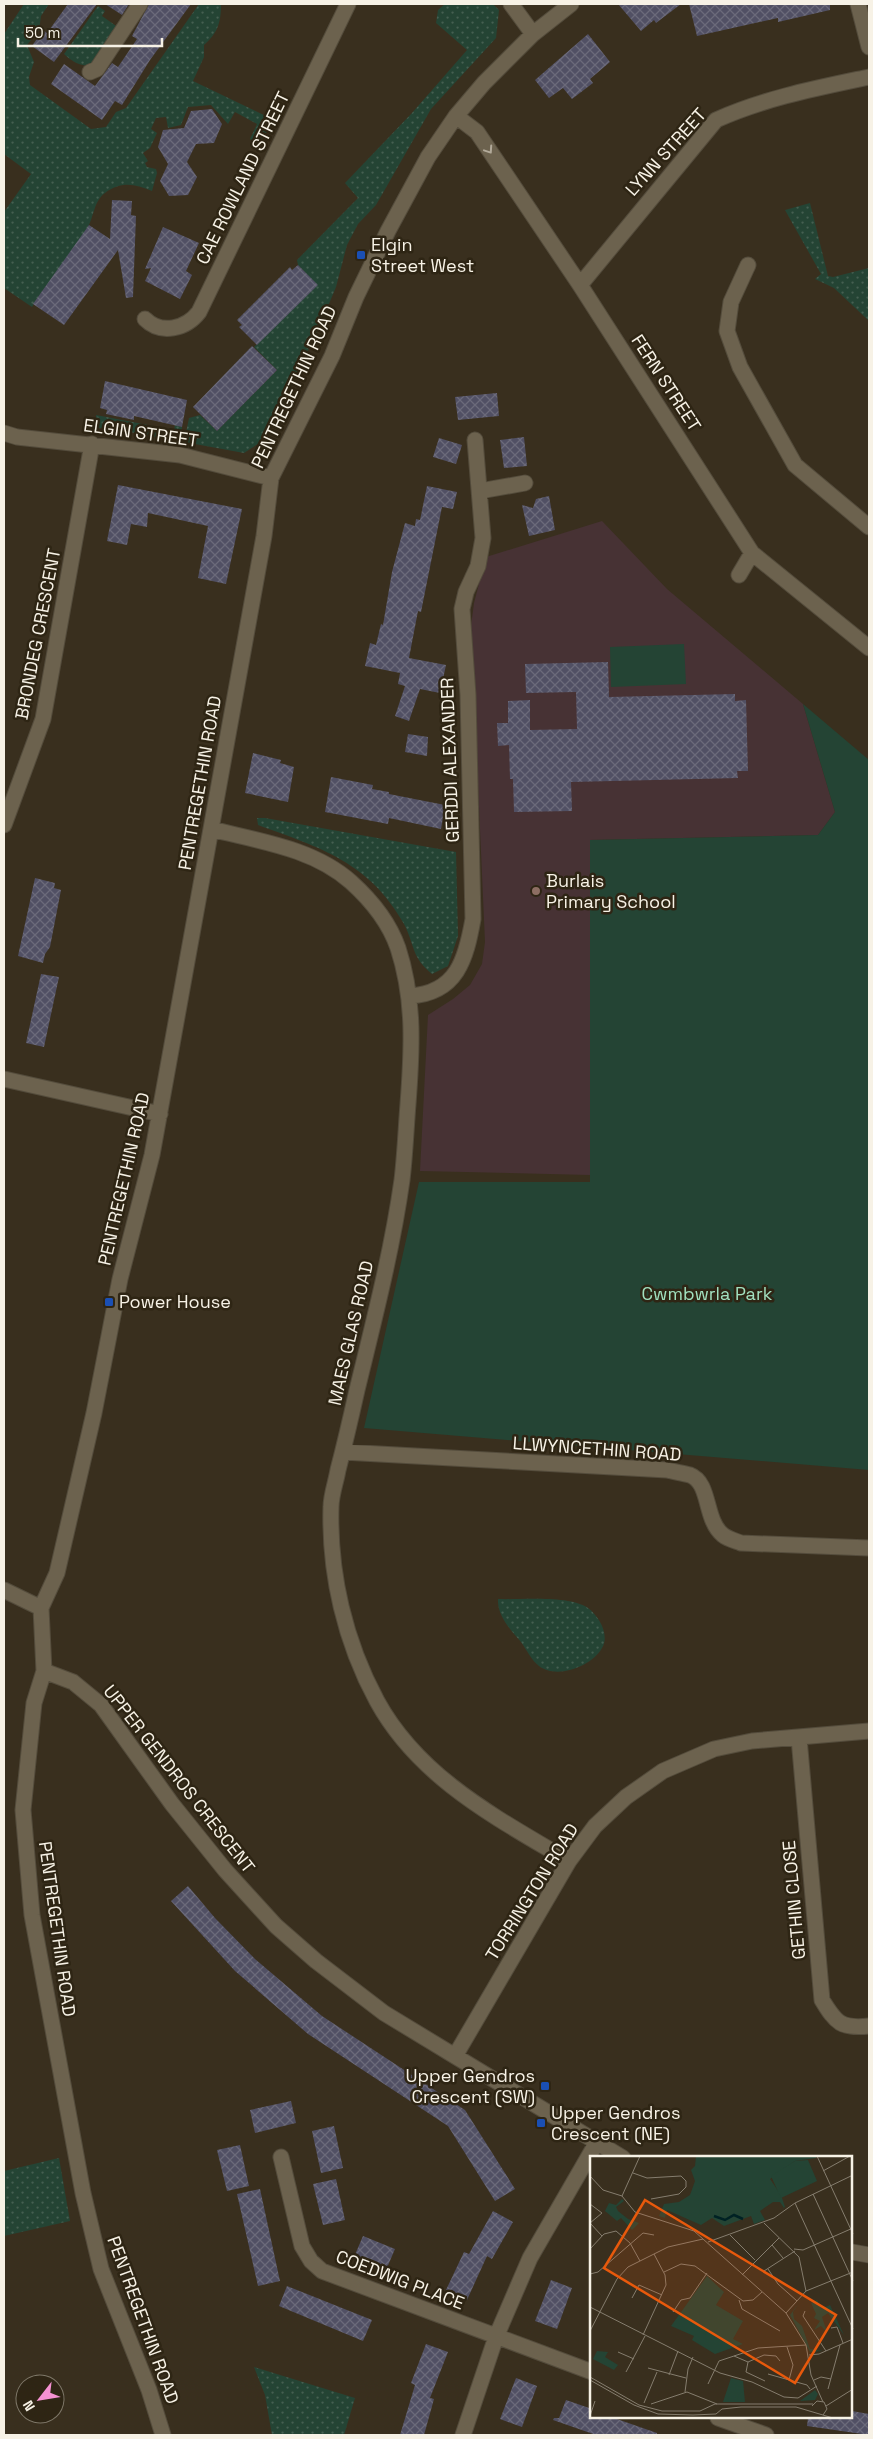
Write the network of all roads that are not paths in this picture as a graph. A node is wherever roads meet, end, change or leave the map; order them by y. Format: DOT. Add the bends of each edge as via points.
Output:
graph roads {
  1 [pos="140,4"];
  2 [pos="348,4"];
  3 [pos="511,4"];
  4 [pos="571,4"];
  5 [pos="858,4"];
  6 [pos="533,34"];
  7 [pos="869,47"];
  8 [pos="90,72"];
  9 [pos="869,77"];
  10 [pos="456,116"];
  11 [pos="748,265"];
  12 [pos="580,285"];
  13 [pos="144,319"];
  14 [pos="4,433"];
  15 [pos="475,440"];
  16 [pos="92,444"];
  17 [pos="271,478"];
  18 [pos="525,483"];
  19 [pos="480,491"];
  20 [pos="869,526"];
  21 [pos="752,553"];
  22 [pos="739,575"];
  23 [pos="869,648"];
  24 [pos="4,825"];
  25 [pos="211,829"];
  26 [pos="410,996"];
  27 [pos="4,1079"];
  28 [pos="160,1114"];
  29 [pos="343,1452"];
  30 [pos="869,1548"];
  31 [pos="4,1590"];
  32 [pos="41,1608"];
  33 [pos="44,1671"];
  34 [pos="869,1731"];
  35 [pos="799,1738"];
  36 [pos="568,1861"];
  37 [pos="869,2026"];
  38 [pos="456,2056"];
  39 [pos="597,2142"];
  40 [pos="620,2156"];
  41 [pos="281,2157"];
  42 [pos="853,2252"];
  43 [pos="869,2255"];
  44 [pos="496,2337"];
  45 [pos="590,2371"];
  46 [pos="721,2419"];
  47 [pos="163,2435"];
  48 [pos="463,2435"];
  49 [pos="766,2435"];
  1 -- 8 [label="street" via="97,69"];
  2 -- 13 [label="street, CAE ROWLAND STREET" via="199,312 187,324 173,328"];
  3 -- 6 [label="street"];
  4 -- 6 [label="street, PENTREGETHIN ROAD"];
  5 -- 7 [label="street"];
  6 -- 10 [label="street, PENTREGETHIN ROAD"];
  9 -- 12 [label="street, LYNN STREET" via="798,92 746,107 716,120"];
  10 -- 12 [label="street, FERN STREET, one-way" via="477,132"];
  10 -- 17 [label="street, PENTREGETHIN ROAD" via="428,157 388,231 332,356"];
  11 -- 20 [label="street" via="731,302 727,331 740,367 795,465"];
  12 -- 21 [label="street, FERN STREET"];
  14 -- 16 [label="street, ELGIN STREET"];
  15 -- 19 [label="street, GERDDI ALEXANDER"];
  16 -- 17 [label="street, ELGIN STREET" via="180,455"];
  16 -- 24 [label="street, BRONDEG CRESCENT" via="43,719"];
  17 -- 25 [label="street, PENTREGETHIN ROAD" via="264,536"];
  18 -- 19 [label="street"];
  19 -- 26 [label="street, GERDDI ALEXANDER" via="483,538 478,566 462,610 468,695 474,919 468,951 457,974 439,988"];
  21 -- 22 [label="street"];
  21 -- 23 [label="street, FERN STREET"];
  25 -- 26 [label="street, MAES GLAS ROAD" via="305,854 329,865 350,881 386,921 398,948"];
  25 -- 28 [label="street, PENTREGETHIN ROAD"];
  26 -- 29 [label="street, MAES GLAS ROAD" via="413,1036 402,1178 385,1273"];
  27 -- 28 [label="street"];
  28 -- 32 [label="street, PENTREGETHIN ROAD" via="120,1279 58,1573"];
  29 -- 30 [label="street, LLWYNCETHIN ROAD" via="668,1470 692,1476 699,1482 704,1490 710,1519 723,1535 741,1543"];
  29 -- 36 [label="street, MAES GLAS ROAD" via="331,1502 331,1542 338,1597 356,1654 378,1703 407,1742 446,1783 478,1807"];
  31 -- 32 [label="street"];
  32 -- 33 [label="street, PENTREGETHIN ROAD"];
  33 -- 38 [label="street, UPPER GENDROS CRESCENT" via="73,1682 101,1705 172,1804 276,1926 384,2013"];
  33 -- 47 [label="street, PENTREGETHIN ROAD" via="34,1703 23,1810 32,1916 83,2193 101,2269 149,2390"];
  34 -- 35 [label="street, TORRINGTON ROAD"];
  35 -- 36 [label="street, TORRINGTON ROAD" via="752,1741 714,1749 663,1771 595,1826"];
  35 -- 37 [label="street, GETHIN CLOSE" via="822,2000 834,2020 854,2028"];
  36 -- 38 [label="street, TORRINGTON ROAD"];
  38 -- 39 [label="street, UPPER GENDROS CRESCENT"];
  39 -- 40 [label="street, UPPER GENDROS CRESCENT"];
  39 -- 44 [label="street" via="530,2258"];
  41 -- 44 [label="street, COEDWIG PLACE" via="302,2246 322,2271"];
  42 -- 43 [label="street"];
  44 -- 45 [label="street, COEDWIG PLACE"];
  44 -- 48 [label="street"];
  46 -- 49 [label="street"];
}
